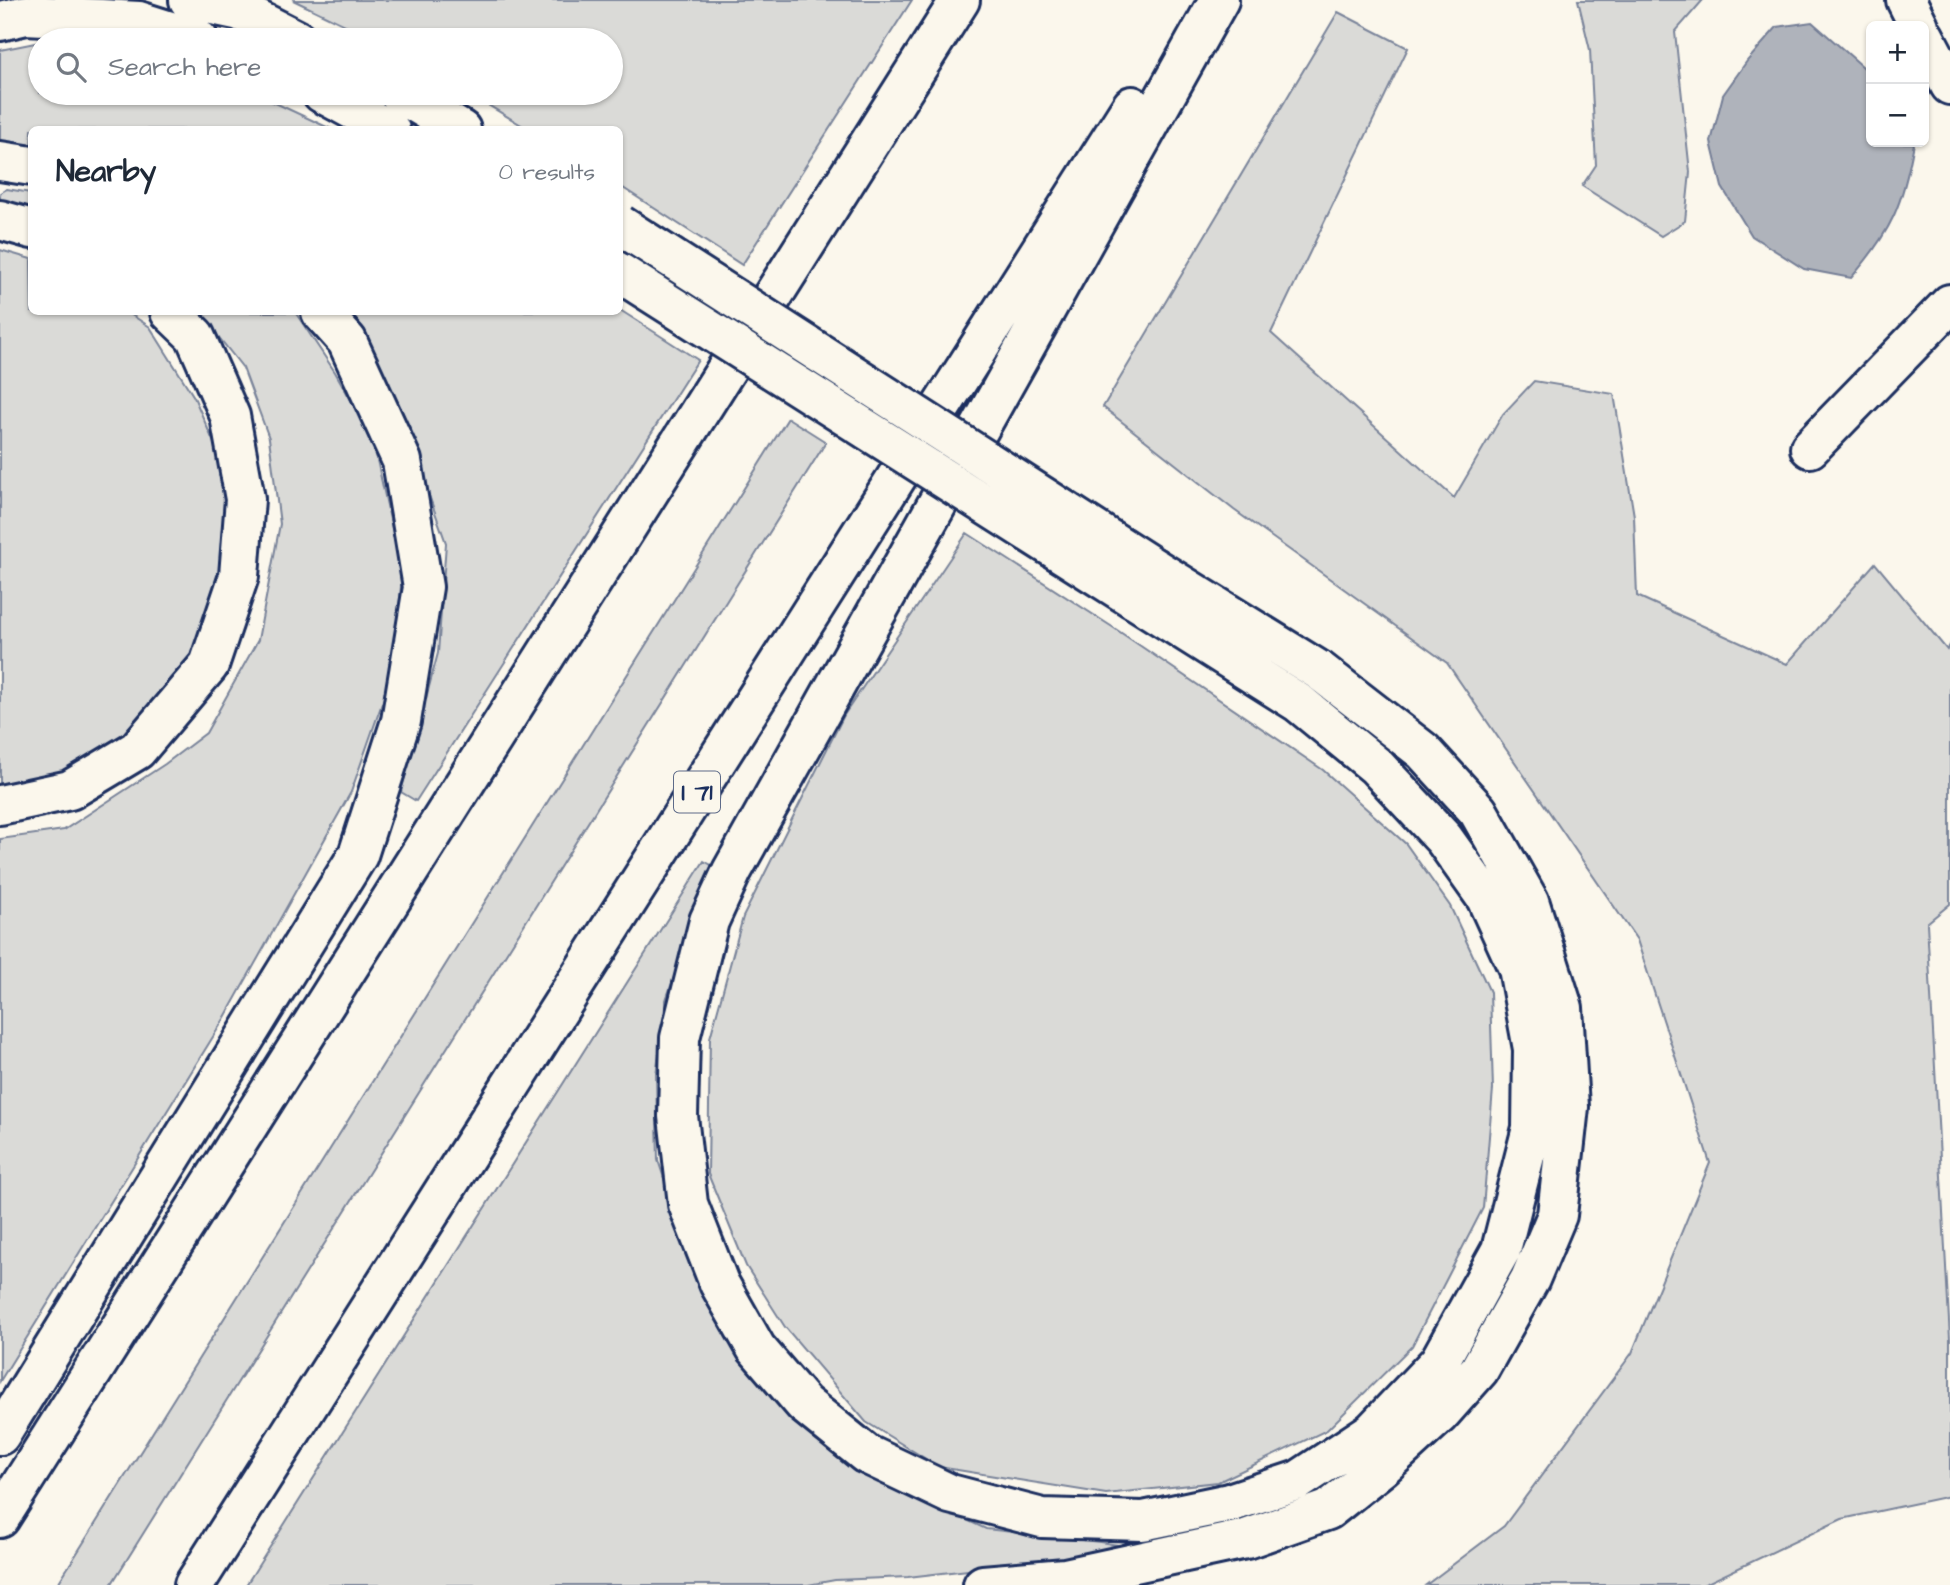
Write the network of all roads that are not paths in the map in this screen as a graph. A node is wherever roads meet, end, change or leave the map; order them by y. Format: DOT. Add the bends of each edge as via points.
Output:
graph roads {
  1 [pos="189,0"];
  2 [pos="960,0"];
  3 [pos="1199,0"];
  4 [pos="1219,0"];
  5 [pos="1906,0"];
  6 [pos="0,21"];
  7 [pos="1916,21"];
  8 [pos="161,28"];
  9 [pos="273,28"];
  10 [pos="1929,45"];
  11 [pos="1950,85"];
  12 [pos="344,105"];
  13 [pos="419,105"];
  14 [pos="383,126"];
  15 [pos="454,126"];
  16 [pos="0,161"];
  17 [pos="28,165"];
  18 [pos="0,220"];
  19 [pos="623,227"];
  20 [pos="28,228"];
  21 [pos="623,275"];
  22 [pos="1950,304"];
  23 [pos="173,315"];
  24 [pos="324,315"];
  25 [pos="1810,448"];
  26 [pos="1144,583"];
  27 [pos="0,805"];
  28 [pos="0,1435"];
  29 [pos="0,1518"];
  30 [pos="194,1585"];
  31 [pos="982,1585"];
  1 -- 9 [label="main road" via="240,11"];
  2 -- 29 [label="main road"];
  3 -- 30 [label="main road, I 71"];
  4 -- 26 [label="main road" via="732,871 709,921 680,1038 678,1116 688,1204 719,1283 756,1348 804,1404 866,1454 950,1494 1042,1518 1143,1521 1229,1503 1299,1480 1373,1431 1439,1362 1501,1250 1532,1128 1533,1049 1518,968 1486,898 1444,839 1376,765"];
  5 -- 7 [label="main road"];
  6 -- 8 [label="main road" via="26,15 139,21"];
  10 -- 11 [label="main road"];
  12 -- 14 [label="main road"];
  13 -- 15 [label="main road"];
  16 -- 17 [label="main road"];
  18 -- 20 [label="main road"];
  19 -- 26 [label="main road, bridge"];
  21 -- 26 [label="main road, bridge"];
  22 -- 25 [label="main road"];
  23 -- 27 [label="main road" via="195,336 230,416 246,499 239,576 209,665 137,750 71,790"];
  24 -- 28 [label="main road" via="347,341 402,461 424,587 401,721 358,855"];
  26 -- 31 [label="main road" via="1320,671 1423,751 1478,811 1529,901 1563,1008 1569,1107 1557,1215 1530,1279 1479,1370 1440,1414 1328,1510 1246,1539 1065,1578"];
}
